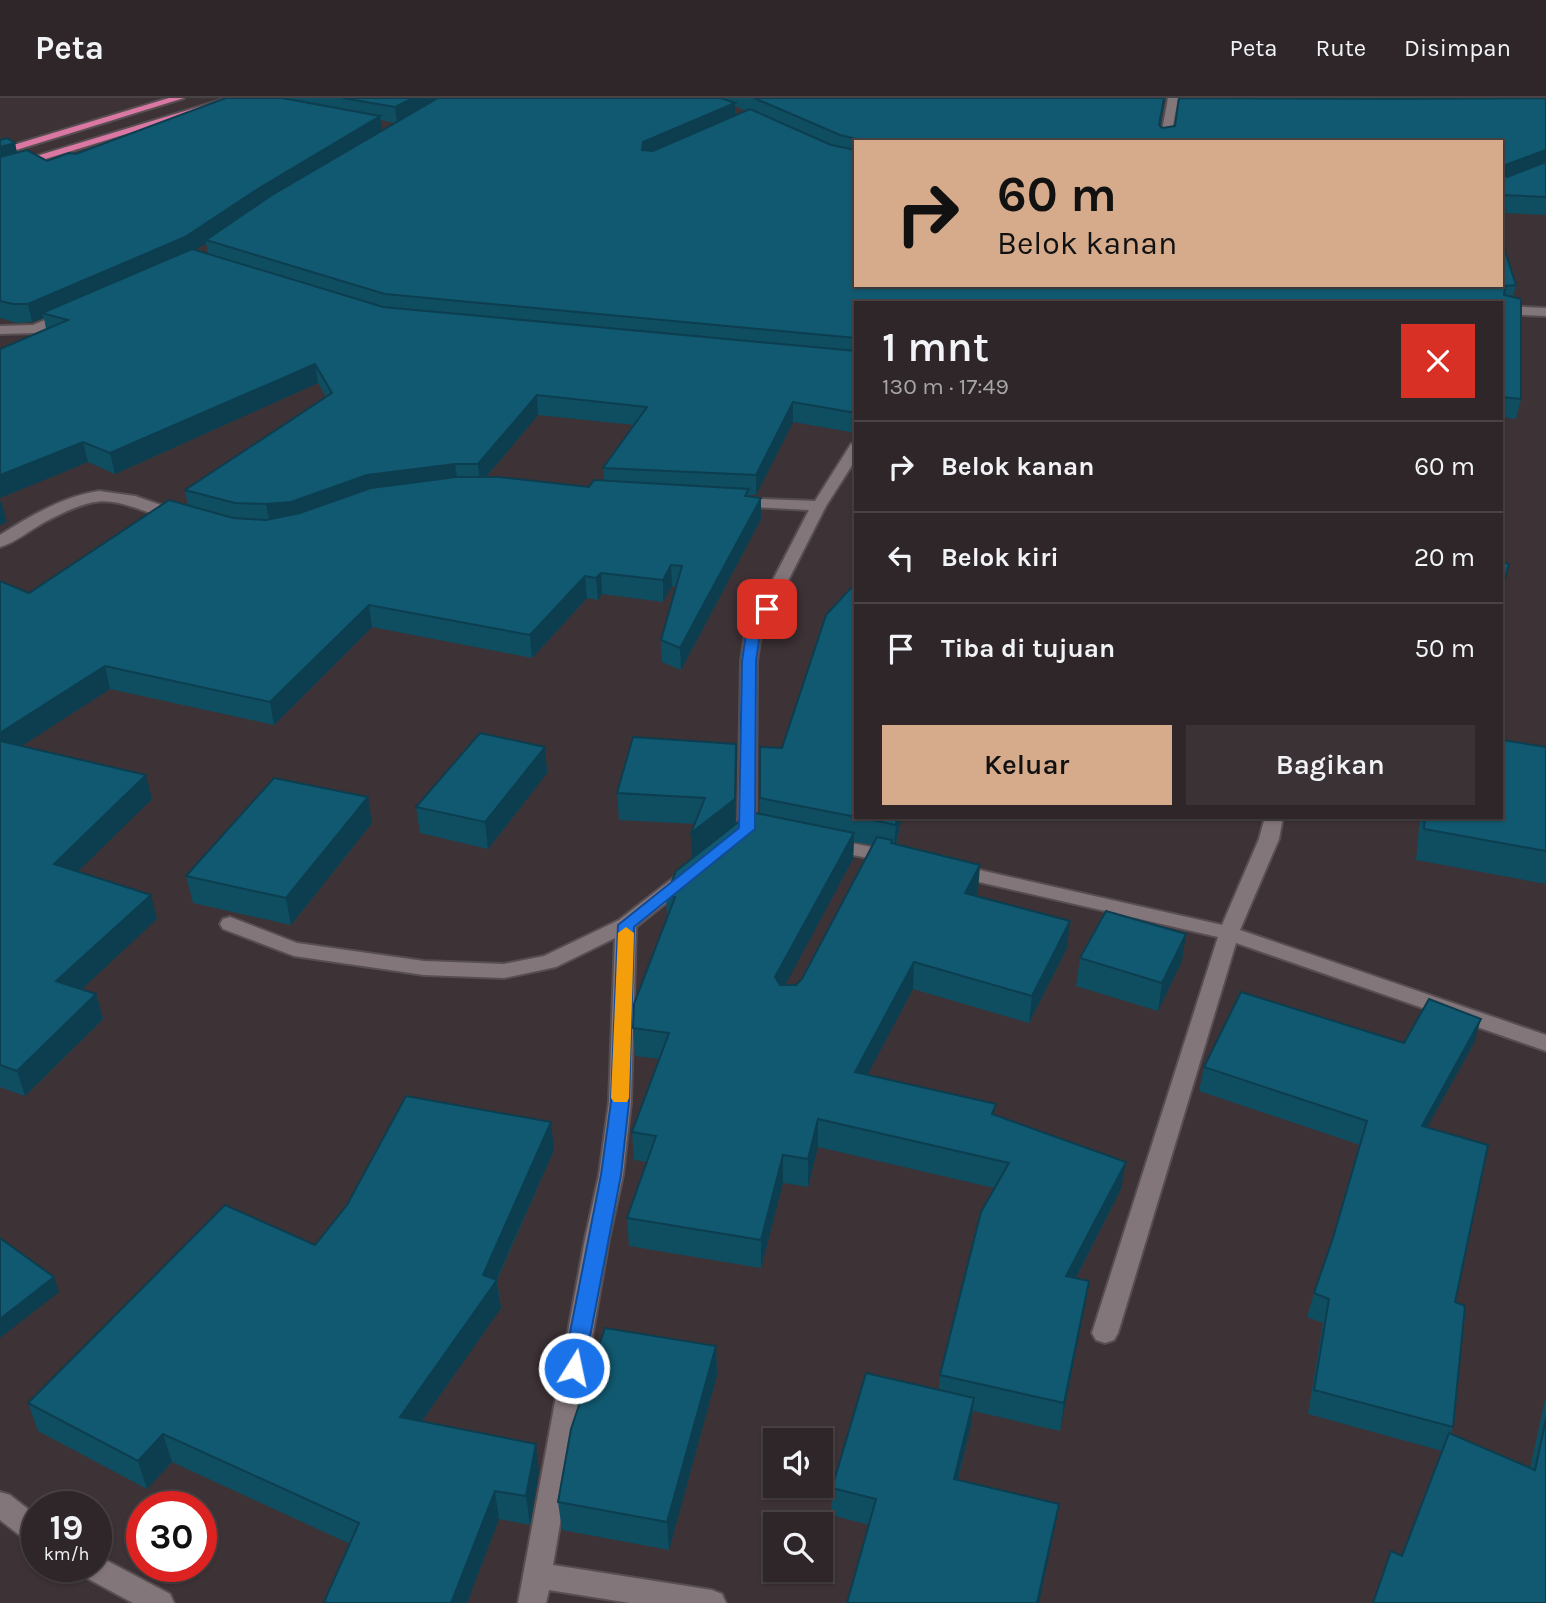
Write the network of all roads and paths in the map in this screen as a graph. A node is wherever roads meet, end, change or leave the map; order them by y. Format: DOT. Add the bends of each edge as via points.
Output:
graph roads {
  1 [pos="179,98"];
  2 [pos="1173,98"];
  3 [pos="241,99"];
  4 [pos="1165,140"];
  5 [pos="0,152"];
  6 [pos="0,170"];
  7 [pos="87,307"];
  8 [pos="1503,310"];
  9 [pos="1546,312"];
  10 [pos="0,330"];
  11 [pos="854,450"];
  12 [pos="722,501"];
  13 [pos="819,506"];
  14 [pos="192,520"];
  15 [pos="0,542"];
  16 [pos="1274,819"];
  17 [pos="815,842"];
  18 [pos="727,845"];
  19 [pos="869,852"];
  20 [pos="907,860"];
  21 [pos="707,861"];
  22 [pos="932,865"];
  23 [pos="856,876"];
  24 [pos="230,924"];
  25 [pos="626,925"];
  26 [pos="1229,933"];
  27 [pos="1546,1043"];
  28 [pos="1105,1333"];
  29 [pos="0,1504"];
  30 [pos="21,1520"];
  31 [pos="537,1575"];
  32 [pos="112,1577"];
  33 [pos="160,1603"];
  34 [pos="531,1603"];
  35 [pos="712,1603"];
  1 -- 5 [label="highway"];
  2 -- 4 [label="street"];
  3 -- 6 [label="highway"];
  7 -- 10 [label="street" via="36,329"];
  8 -- 9 [label="street"];
  11 -- 13 [label="street"];
  12 -- 13 [label="street"];
  13 -- 18 [label="street" via="753,634 749,661 754,831"];
  14 -- 15 [label="street" via="113,496 93,495"];
  16 -- 26 [label="street"];
  17 -- 19 [label="street"];
  19 -- 20 [label="street"];
  19 -- 23 [label="street"];
  21 -- 25 [label="street"];
  22 -- 26 [label="street"];
  24 -- 25 [label="street" via="294,949 424,968 504,971 549,962"];
  25 -- 31 [label="street" via="620,1102 611,1175"];
  26 -- 27 [label="street"];
  26 -- 28 [label="street"];
  29 -- 30 [label="street"];
  31 -- 34 [label="street"];
  31 -- 35 [label="street"];
  32 -- 33 [label="street"];
}
